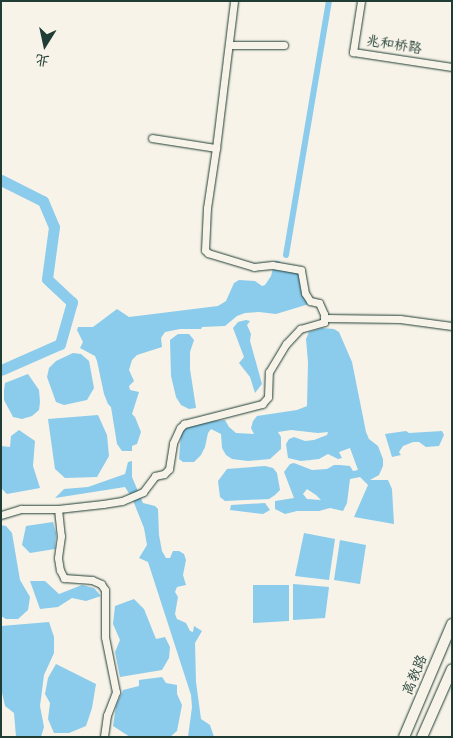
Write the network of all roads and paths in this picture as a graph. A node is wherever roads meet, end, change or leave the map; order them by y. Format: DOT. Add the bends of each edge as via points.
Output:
graph roads {
  1 [pos="234,1"];
  2 [pos="361,1"];
  3 [pos="228,45"];
  4 [pos="284,46"];
  5 [pos="452,67"];
  6 [pos="152,138"];
  7 [pos="216,148"];
  8 [pos="325,318"];
  9 [pos="452,326"];
  10 [pos="58,509"];
  11 [pos="1,515"];
  12 [pos="452,624"];
  13 [pos="452,669"];
  14 [pos="104,737"];
  15 [pos="404,737"];
  16 [pos="422,737"];
  1 -- 3 [label="street"];
  2 -- 5 [label="street, 兆和桥路" via="353,52"];
  3 -- 4 [label="street"];
  3 -- 7 [label="street"];
  6 -- 7 [label="street"];
  7 -- 8 [label="street" via="207,208 205,250 254,266 272,265 301,270 305,293 310,301 319,303"];
  8 -- 9 [label="street" via="400,319"];
  8 -- 10 [label="street" via="320,324 300,328 286,344 269,372 268,397 262,404 180,428 173,443 169,469 155,476 147,490 122,501"];
  10 -- 11 [label="street" via="21,509"];
  10 -- 14 [label="street" via="62,536 58,558 64,578 92,580 105,590 105,637 116,692 107,715"];
  12 -- 15 [label="main road, 高教路"];
  13 -- 16 [label="main road"];
}
